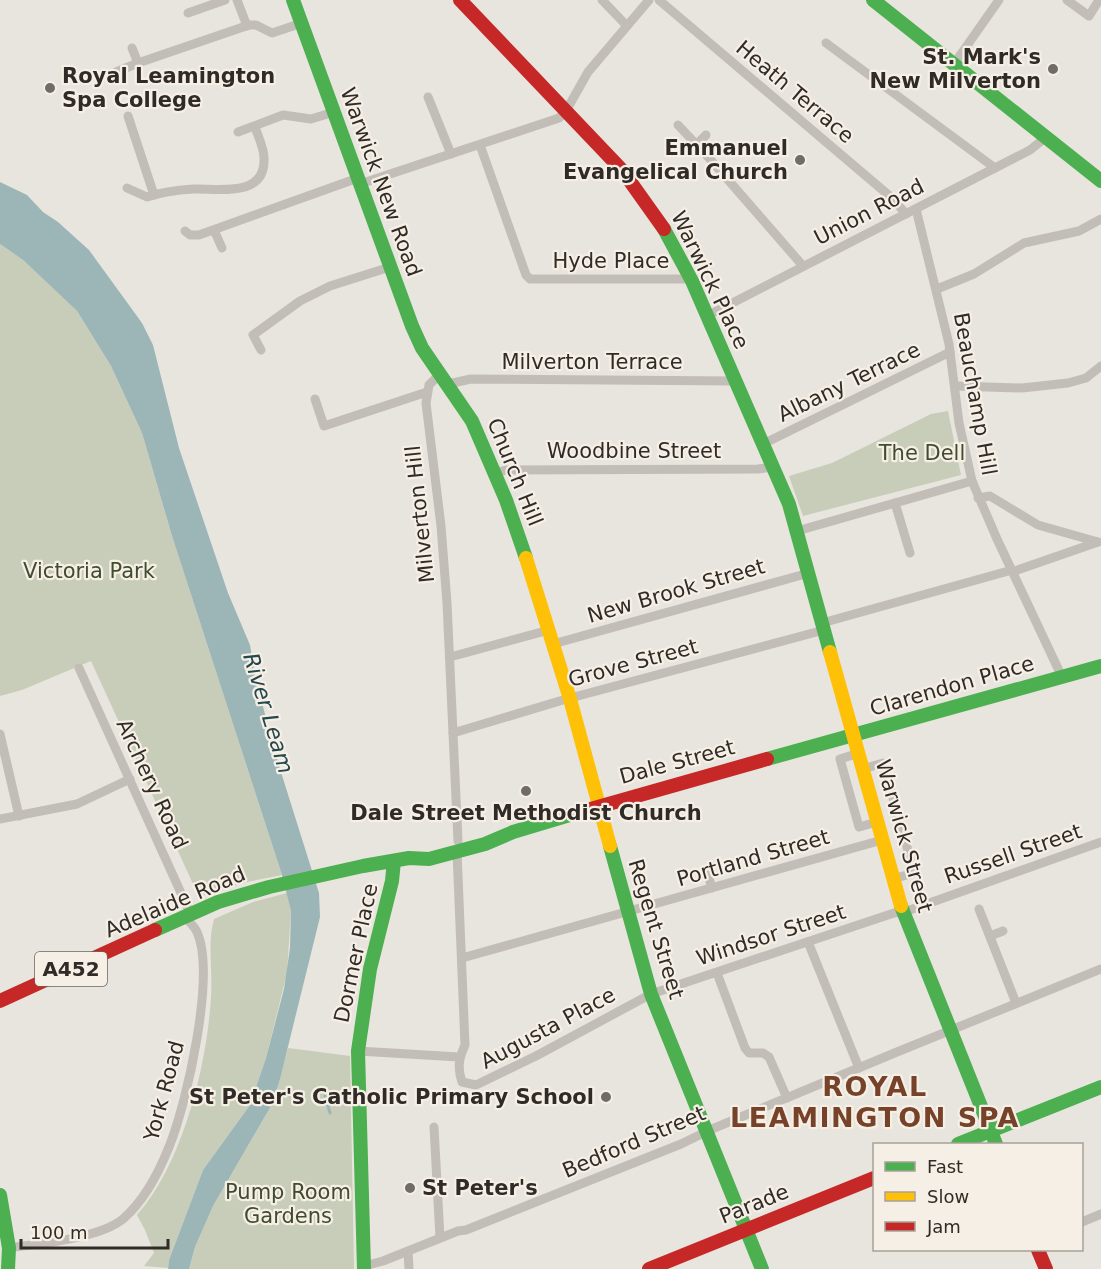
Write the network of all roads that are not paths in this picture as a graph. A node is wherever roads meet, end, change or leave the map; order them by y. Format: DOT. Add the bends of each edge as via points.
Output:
graph roads {
  1 [pos="225,0"];
  2 [pos="237,0"];
  3 [pos="293,0"];
  4 [pos="460,0"];
  5 [pos="602,0"];
  6 [pos="649,0"];
  7 [pos="659,0"];
  8 [pos="873,0"];
  9 [pos="999,0"];
  10 [pos="1067,0"];
  11 [pos="1100,0"];
  12 [pos="188,13"];
  13 [pos="302,23"];
  14 [pos="247,26"];
  15 [pos="627,26"];
  16 [pos="826,43"];
  17 [pos="132,48"];
  18 [pos="138,63"];
  19 [pos="954,64"];
  20 [pos="116,72"];
  21 [pos="428,97"];
  22 [pos="566,111"];
  23 [pos="334,112"];
  24 [pos="128,116"];
  25 [pos="678,125"];
  26 [pos="255,127"];
  27 [pos="238,132"];
  28 [pos="706,135"];
  29 [pos="1044,138"];
  30 [pos="697,144"];
  31 [pos="480,145"];
  32 [pos="451,154"];
  33 [pos="995,168"];
  34 [pos="359,181"];
  35 [pos="1101,181"];
  36 [pos="127,188"];
  37 [pos="154,195"];
  38 [pos="916,208"];
  39 [pos="906,214"];
  40 [pos="1101,219"];
  41 [pos="214,230"];
  42 [pos="185,231"];
  43 [pos="222,248"];
  44 [pos="803,266"];
  45 [pos="390,267"];
  46 [pos="691,279"];
  47 [pos="937,289"];
  48 [pos="707,316"];
  49 [pos="261,350"];
  50 [pos="950,352"];
  51 [pos="1101,366"];
  52 [pos="445,378"];
  53 [pos="735,381"];
  54 [pos="955,386"];
  55 [pos="427,392"];
  56 [pos="315,399"];
  57 [pos="763,444"];
  58 [pos="773,467"];
  59 [pos="496,473"];
  60 [pos="972,481"];
  61 [pos="978,498"];
  62 [pos="895,503"];
  63 [pos="797,531"];
  64 [pos="1100,542"];
  65 [pos="910,553"];
  66 [pos="1012,571"];
  67 [pos="809,573"];
  68 [pos="538,592"];
  69 [pos="823,627"];
  70 [pos="549,630"];
  71 [pos="553,644"];
  72 [pos="450,657"];
  73 [pos="79,668"];
  74 [pos="1099,671"];
  75 [pos="1062,677"];
  76 [pos="570,699"];
  77 [pos="453,733"];
  78 [pos="0,734"];
  79 [pos="853,735"];
  80 [pos="859,753"];
  81 [pos="863,769"];
  82 [pos="130,779"];
  83 [pos="598,807"];
  84 [pos="19,816"];
  85 [pos="0,819"];
  86 [pos="877,822"];
  87 [pos="882,840"];
  88 [pos="1101,842"];
  89 [pos="458,847"];
  90 [pos="394,861"];
  91 [pos="708,875"];
  92 [pos="892,879"];
  93 [pos="712,888"];
  94 [pos="979,909"];
  95 [pos="628,912"];
  96 [pos="903,912"];
  97 [pos="188,916"];
  98 [pos="1003,932"];
  99 [pos="990,936"];
  100 [pos="808,942"];
  101 [pos="462,958"];
  102 [pos="1101,969"];
  103 [pos="717,973"];
  104 [pos="651,993"];
  105 [pos="0,1001"];
  106 [pos="1016,1003"];
  107 [pos="950,1030"];
  108 [pos="358,1051"];
  109 [pos="459,1057"];
  110 [pos="859,1068"];
  111 [pos="462,1082"];
  112 [pos="1101,1087"];
  113 [pos="787,1098"];
  114 [pos="434,1127"];
  115 [pos="706,1134"];
  116 [pos="993,1138"];
  117 [pos="964,1143"];
  118 [pos="873,1178"];
  119 [pos="0,1195"];
  120 [pos="1101,1214"];
  121 [pos="1083,1222"];
  122 [pos="746,1230"];
  123 [pos="440,1238"];
  124 [pos="9,1248"];
  125 [pos="408,1251"];
  126 [pos="1038,1251"];
  127 [pos="364,1268"];
  128 [pos="8,1269"];
  129 [pos="409,1269"];
  130 [pos="649,1269"];
  131 [pos="762,1269"];
  132 [pos="1046,1269"];
  1 -- 12 [label="street"];
  2 -- 14 [label="street"];
  3 -- 13 [label="main road, Warwick New Road"];
  4 -- 22 [label="main road, Warwick Place"];
  5 -- 15 [label="street"];
  6 -- 15 [label="street"];
  7 -- 39 [label="street, Heath Terrace"];
  8 -- 19 [label="main road"];
  9 -- 19 [label="street"];
  10 -- 11 [label="street" via="1089,16"];
  13 -- 14 [label="street" via="272,33 256,25"];
  13 -- 23 [label="main road, Warwick New Road"];
  14 -- 18 [label="street"];
  15 -- 22 [label="street" via="581,81"];
  16 -- 33 [label="street"];
  17 -- 18 [label="street"];
  18 -- 20 [label="street"];
  19 -- 29 [label="main road"];
  21 -- 32 [label="street"];
  22 -- 31 [label="street" via="552,121"];
  22 -- 46 [label="main road, Warwick Place" via="648,204"];
  23 -- 26 [label="street" via="311,119 283,115"];
  23 -- 34 [label="main road, Warwick New Road"];
  24 -- 37 [label="street"];
  25 -- 30 [label="street"];
  26 -- 27 [label="street"];
  26 -- 37 [label="street" via="264,157 254,182 232,190 195,189"];
  28 -- 30 [label="street"];
  29 -- 33 [label="street, Union Road" via="1036,147"];
  29 -- 35 [label="main road"];
  30 -- 44 [label="street"];
  31 -- 32 [label="street"];
  31 -- 46 [label="street, Hyde Place" via="530,279"];
  32 -- 34 [label="street"];
  33 -- 38 [label="street, Union Road"];
  34 -- 41 [label="street"];
  34 -- 45 [label="main road, Warwick New Road"];
  36 -- 37 [label="street" via="142,196"];
  38 -- 39 [label="street, Union Road"];
  38 -- 47 [label="street, Beauchamp Hill"];
  39 -- 44 [label="street, Union Road"];
  40 -- 47 [label="street" via="1079,231 1024,243 974,274"];
  41 -- 42 [label="street" via="195,235"];
  41 -- 43 [label="street"];
  44 -- 48 [label="street, Union Road"];
  45 -- 49 [label="street" via="330,286 300,302 252,335"];
  45 -- 52 [label="main road, Warwick New Road" via="412,326"];
  46 -- 48 [label="main road, Warwick Place"];
  47 -- 50 [label="street, Beauchamp Hill"];
  48 -- 53 [label="main road, Warwick Place"];
  50 -- 54 [label="street, Beauchamp Hill"];
  50 -- 57 [label="street, Albany Terrace"];
  51 -- 54 [label="street" via="1086,378 1068,383 1022,388"];
  52 -- 53 [label="street, Milverton Terrace"];
  52 -- 55 [label="street" via="431,383"];
  52 -- 59 [label="main road, Church Hill" via="472,421"];
  53 -- 57 [label="main road, Warwick Place"];
  54 -- 60 [label="street, Beauchamp Hill"];
  55 -- 56 [label="street" via="324,426"];
  55 -- 72 [label="street, Milverton Hill"];
  57 -- 58 [label="main road, Warwick Place"];
  58 -- 59 [label="street, Woodbine Street"];
  58 -- 63 [label="main road, Warwick Place"];
  59 -- 68 [label="main road, Church Hill"];
  60 -- 61 [label="street, Beauchamp Hill"];
  60 -- 62 [label="street"];
  61 -- 64 [label="street" via="990,496 1038,525"];
  61 -- 66 [label="street, Beauchamp Hill"];
  62 -- 63 [label="street"];
  62 -- 65 [label="street"];
  63 -- 67 [label="main road, Warwick Street"];
  64 -- 66 [label="street, Grove Street"];
  66 -- 69 [label="street, Grove Street"];
  66 -- 75 [label="street, Beauchamp Hill"];
  67 -- 69 [label="main road, Warwick Street"];
  67 -- 71 [label="street, New Brook Street"];
  68 -- 70 [label="main road, Regent Street"];
  69 -- 76 [label="street, Grove Street"];
  69 -- 79 [label="main road, Warwick Street"];
  70 -- 71 [label="main road, Regent Street"];
  70 -- 72 [label="street"];
  71 -- 76 [label="main road, Regent Street"];
  72 -- 77 [label="street, Milverton Hill"];
  73 -- 82 [label="street, Archery Road"];
  74 -- 75 [label="main road, A452"];
  75 -- 79 [label="main road, Clarendon Place / A452"];
  76 -- 77 [label="street, Grove Street"];
  76 -- 83 [label="main road, Regent Street"];
  77 -- 89 [label="street, Milverton Hill"];
  78 -- 84 [label="street"];
  79 -- 80 [label="main road, Warwick Street"];
  79 -- 83 [label="main road, Dale Street / A452"];
  80 -- 81 [label="main road, Warwick Street"];
  80 -- 86 [label="street" via="840,759 860,827"];
  81 -- 86 [label="main road, Warwick Street"];
  81 -- 92 [label="street" via="883,763 913,868 914,873"];
  82 -- 84 [label="street" via="77,804"];
  82 -- 97 [label="street, Archery Road"];
  83 -- 89 [label="main road, Dale Street / A452" via="513,831 485,844"];
  83 -- 95 [label="main road, Regent Street"];
  84 -- 85 [label="street"];
  86 -- 87 [label="main road, Warwick Street"];
  87 -- 92 [label="main road, Warwick Street"];
  87 -- 93 [label="street, Portland Street"];
  88 -- 96 [label="street, Russell Street"];
  89 -- 90 [label="main road, Adelaide Road / A452" via="426,849"];
  89 -- 101 [label="street, Milverton Hill"];
  90 -- 97 [label="main road, Adelaide Road / A452" via="269,887 218,902"];
  90 -- 108 [label="main road, Dormer Place" via="370,969"];
  91 -- 93 [label="street"];
  92 -- 96 [label="main road, Warwick Street"];
  93 -- 95 [label="street, Portland Street"];
  94 -- 99 [label="street"];
  95 -- 101 [label="street, Portland Street"];
  95 -- 104 [label="main road, Regent Street"];
  96 -- 100 [label="street, Windsor Street"];
  96 -- 107 [label="main road, Warwick Street"];
  97 -- 105 [label="main road, Adelaide Road / A452"];
  97 -- 124 [label="street, York Road" via="202,951 196,1048 178,1121 153,1181 123,1218 101,1231"];
  98 -- 99 [label="street"];
  99 -- 106 [label="street"];
  100 -- 103 [label="street, Windsor Street"];
  100 -- 110 [label="street"];
  101 -- 109 [label="street, Milverton Hill" via="465,1045"];
  102 -- 106 [label="street, Bedford Street"];
  103 -- 104 [label="street, Windsor Street"];
  103 -- 113 [label="street" via="745,1048 752,1054 769,1057"];
  104 -- 111 [label="street, Augusta Place" via="481,1085"];
  104 -- 115 [label="main road, Regent Street"];
  106 -- 107 [label="street, Bedford Street"];
  107 -- 110 [label="street, Bedford Street"];
  107 -- 116 [label="main road, Warwick Street"];
  108 -- 109 [label="street, Augusta Place"];
  108 -- 127 [label="main road, Dormer Place"];
  109 -- 111 [label="street, Milverton Hill"];
  110 -- 113 [label="street, Bedford Street"];
  112 -- 116 [label="main road"];
  113 -- 115 [label="street, Bedford Street"];
  114 -- 123 [label="street"];
  115 -- 122 [label="main road, Regent Street"];
  115 -- 123 [label="street, Bedford Street"];
  116 -- 117 [label="main road"];
  118 -- 122 [label="main road, Parade"];
  119 -- 124 [label="main road"];
  120 -- 121 [label="street"];
  122 -- 130 [label="main road, Parade"];
  122 -- 131 [label="main road, Regent Street"];
  123 -- 125 [label="street, Bedford Street"];
  124 -- 128 [label="main road"];
  125 -- 127 [label="street, Bedford Street"];
  125 -- 129 [label="street"];
  126 -- 132 [label="main road"];
}
